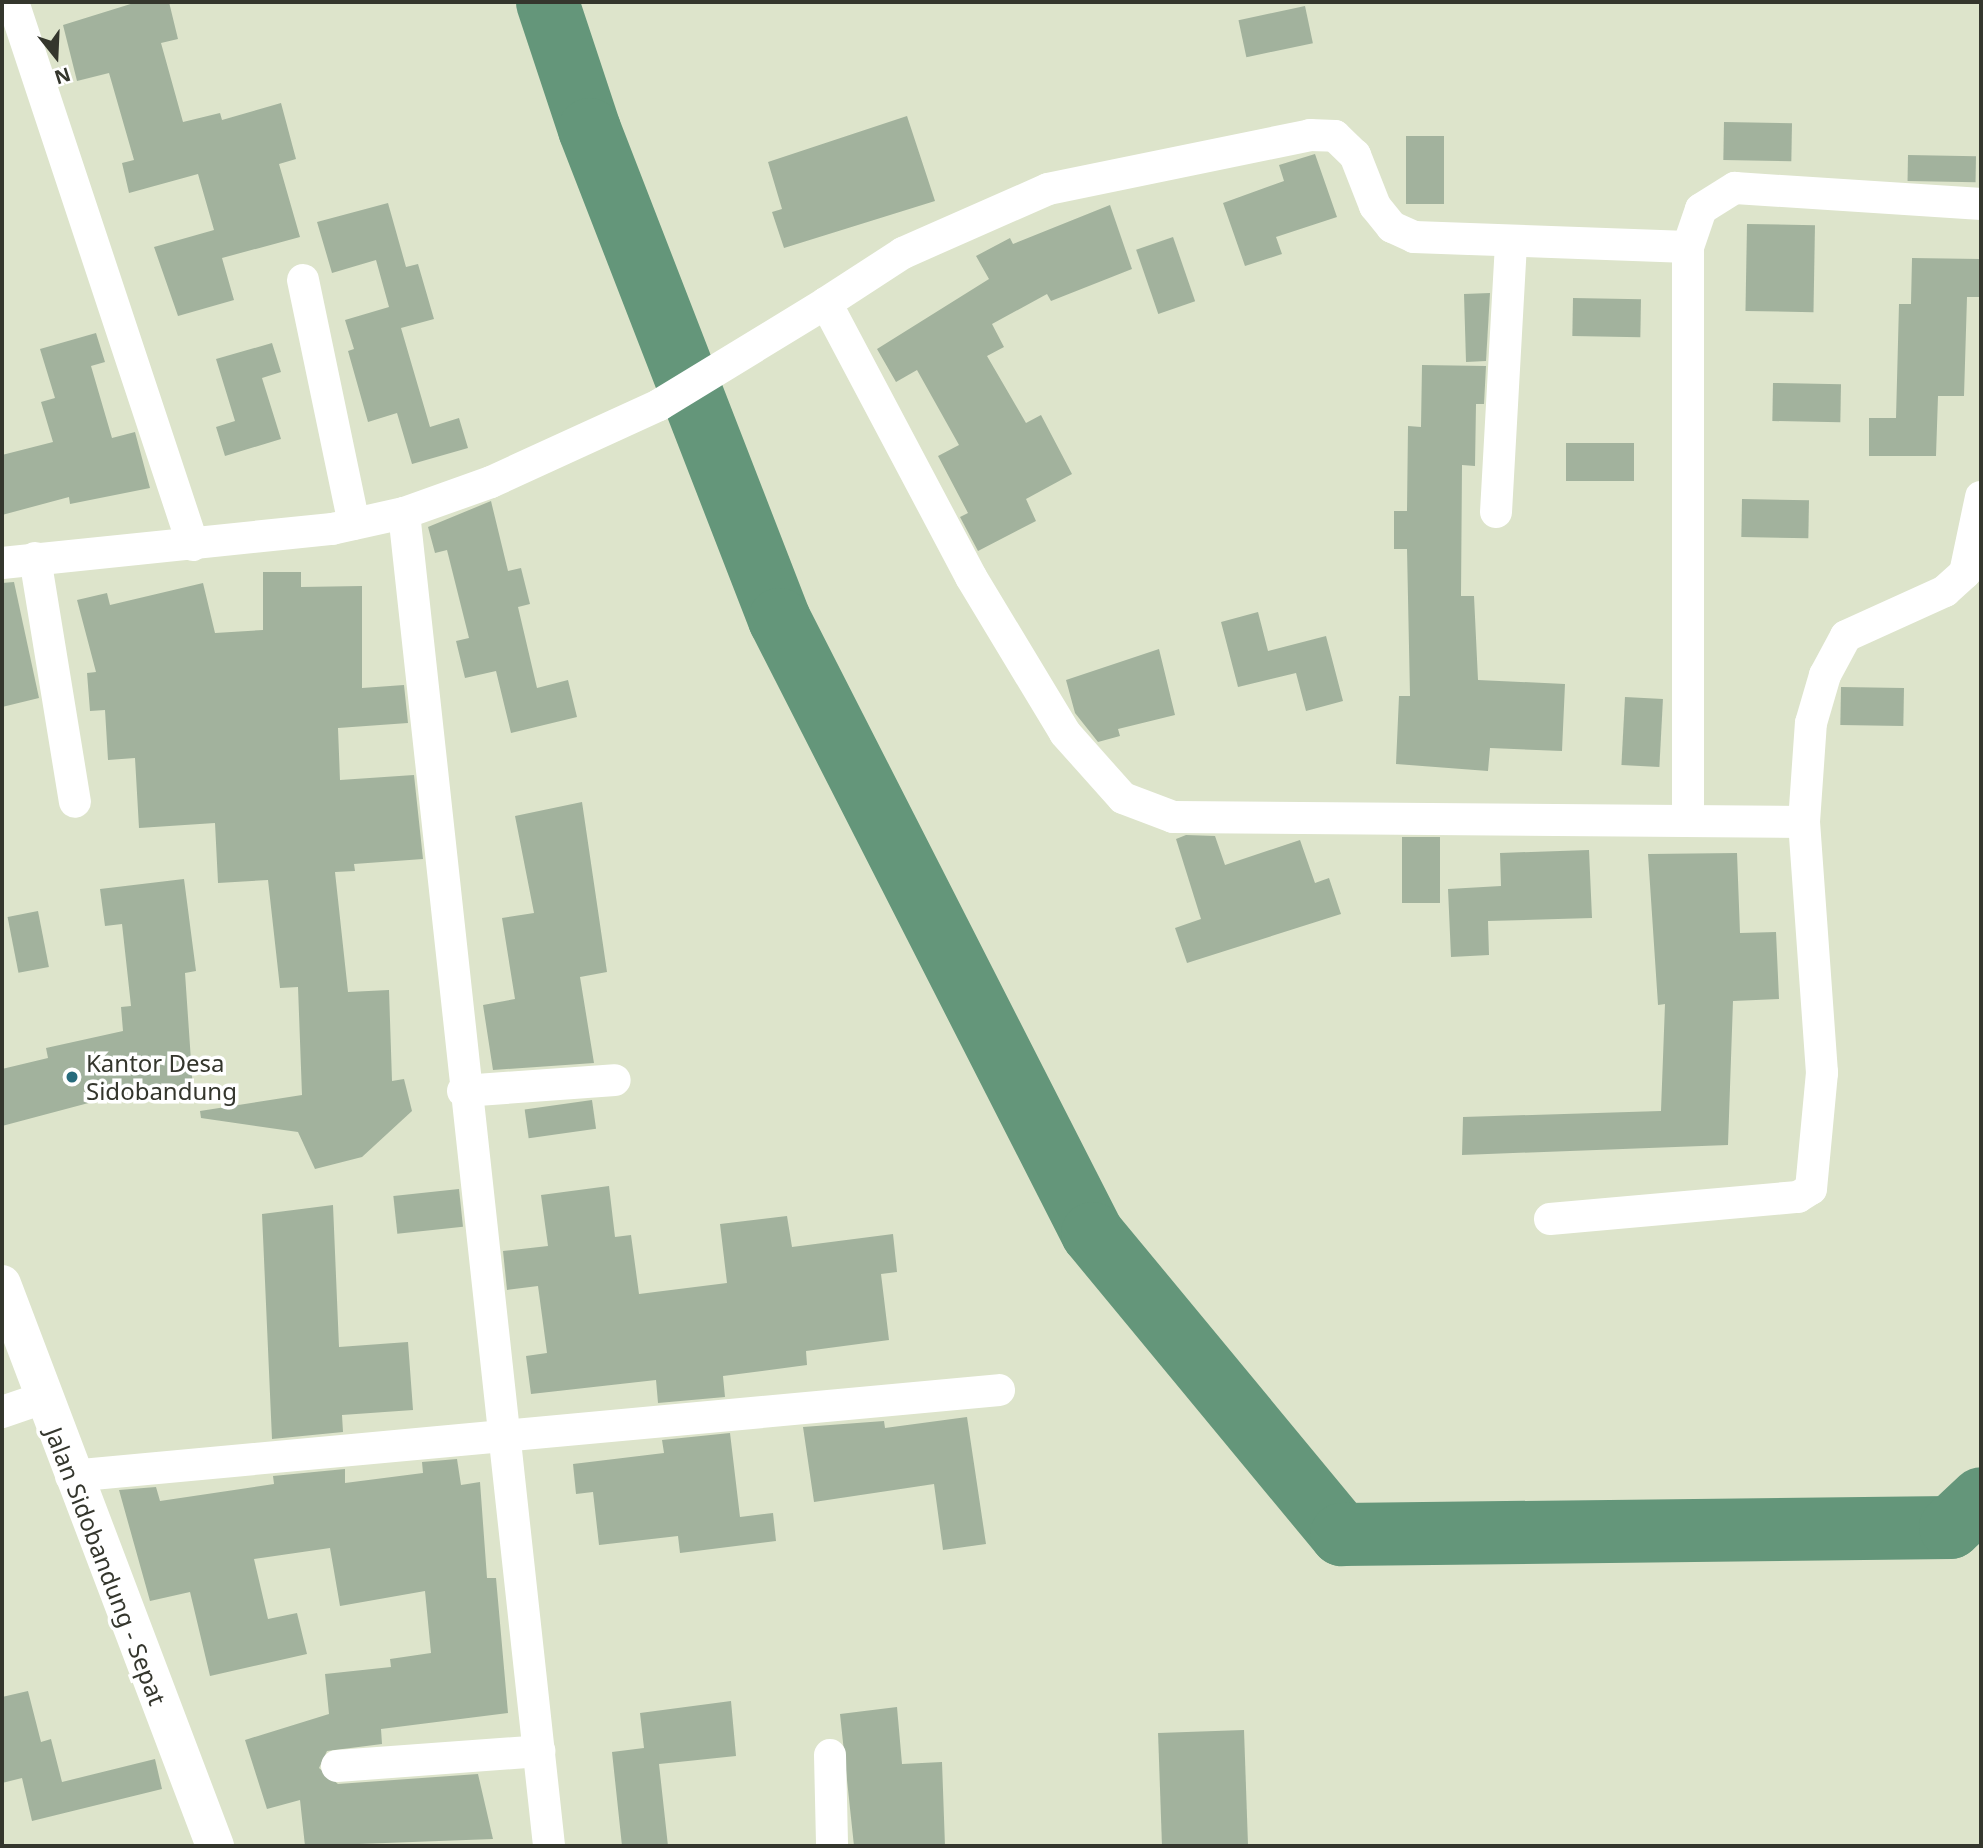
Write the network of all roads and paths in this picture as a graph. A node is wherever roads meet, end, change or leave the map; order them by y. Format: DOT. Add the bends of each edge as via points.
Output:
graph roads {
  1 [pos="13,2"];
  2 [pos="1981,204"];
  3 [pos="1511,241"];
  4 [pos="1688,247"];
  5 [pos="303,280"];
  6 [pos="826,303"];
  7 [pos="1981,497"];
  8 [pos="1496,512"];
  9 [pos="404,513"];
  10 [pos="354,524"];
  11 [pos="193,545"];
  12 [pos="35,558"];
  13 [pos="2,563"];
  14 [pos="75,802"];
  15 [pos="1688,820"];
  16 [pos="1804,822"];
  17 [pos="615,1080"];
  18 [pos="463,1091"];
  19 [pos="1550,1219"];
  20 [pos="2,1284"];
  21 [pos="999,1390"];
  22 [pos="43,1398"];
  23 [pos="2,1412"];
  24 [pos="505,1434"];
  25 [pos="71,1476"];
  26 [pos="540,1751"];
  27 [pos="830,1755"];
  28 [pos="337,1766"];
  29 [pos="215,1846"];
  30 [pos="549,1846"];
  31 [pos="832,1846"];
  1 -- 11 [label="street"];
  2 -- 4 [label="street" via="1735,188 1716,194 1701,209"];
  3 -- 4 [label="street"];
  3 -- 6 [label="street" via="1414,237 1392,227 1375,206 1355,155 1335,136 1310,135 1048,189 903,253"];
  3 -- 8 [label="street"];
  4 -- 15 [label="street"];
  5 -- 10 [label="street"];
  6 -- 9 [label="street" via="659,405 491,482"];
  6 -- 15 [label="street" via="978,588 1065,733 1123,798 1174,817"];
  7 -- 16 [label="street" via="1965,573 1945,591 1866,624 1840,646 1811,723"];
  9 -- 10 [label="street"];
  9 -- 18 [label="street" via="427,681"];
  10 -- 11 [label="street"];
  11 -- 12 [label="street"];
  12 -- 13 [label="street"];
  12 -- 14 [label="street"];
  15 -- 16 [label="street"];
  16 -- 19 [label="street" via="1822,1073 1811,1189 1798,1197"];
  17 -- 18 [label="street"];
  18 -- 24 [label="street"];
  20 -- 22 [label="street, Jalan Sidobandung - Sepat"];
  21 -- 24 [label="street"];
  22 -- 23 [label="street"];
  22 -- 25 [label="street, Jalan Sidobandung - Sepat"];
  24 -- 25 [label="street"];
  24 -- 26 [label="street"];
  25 -- 29 [label="street, Jalan Sidobandung - Sepat"];
  26 -- 28 [label="street"];
  26 -- 30 [label="street"];
  27 -- 31 [label="street"];
}
